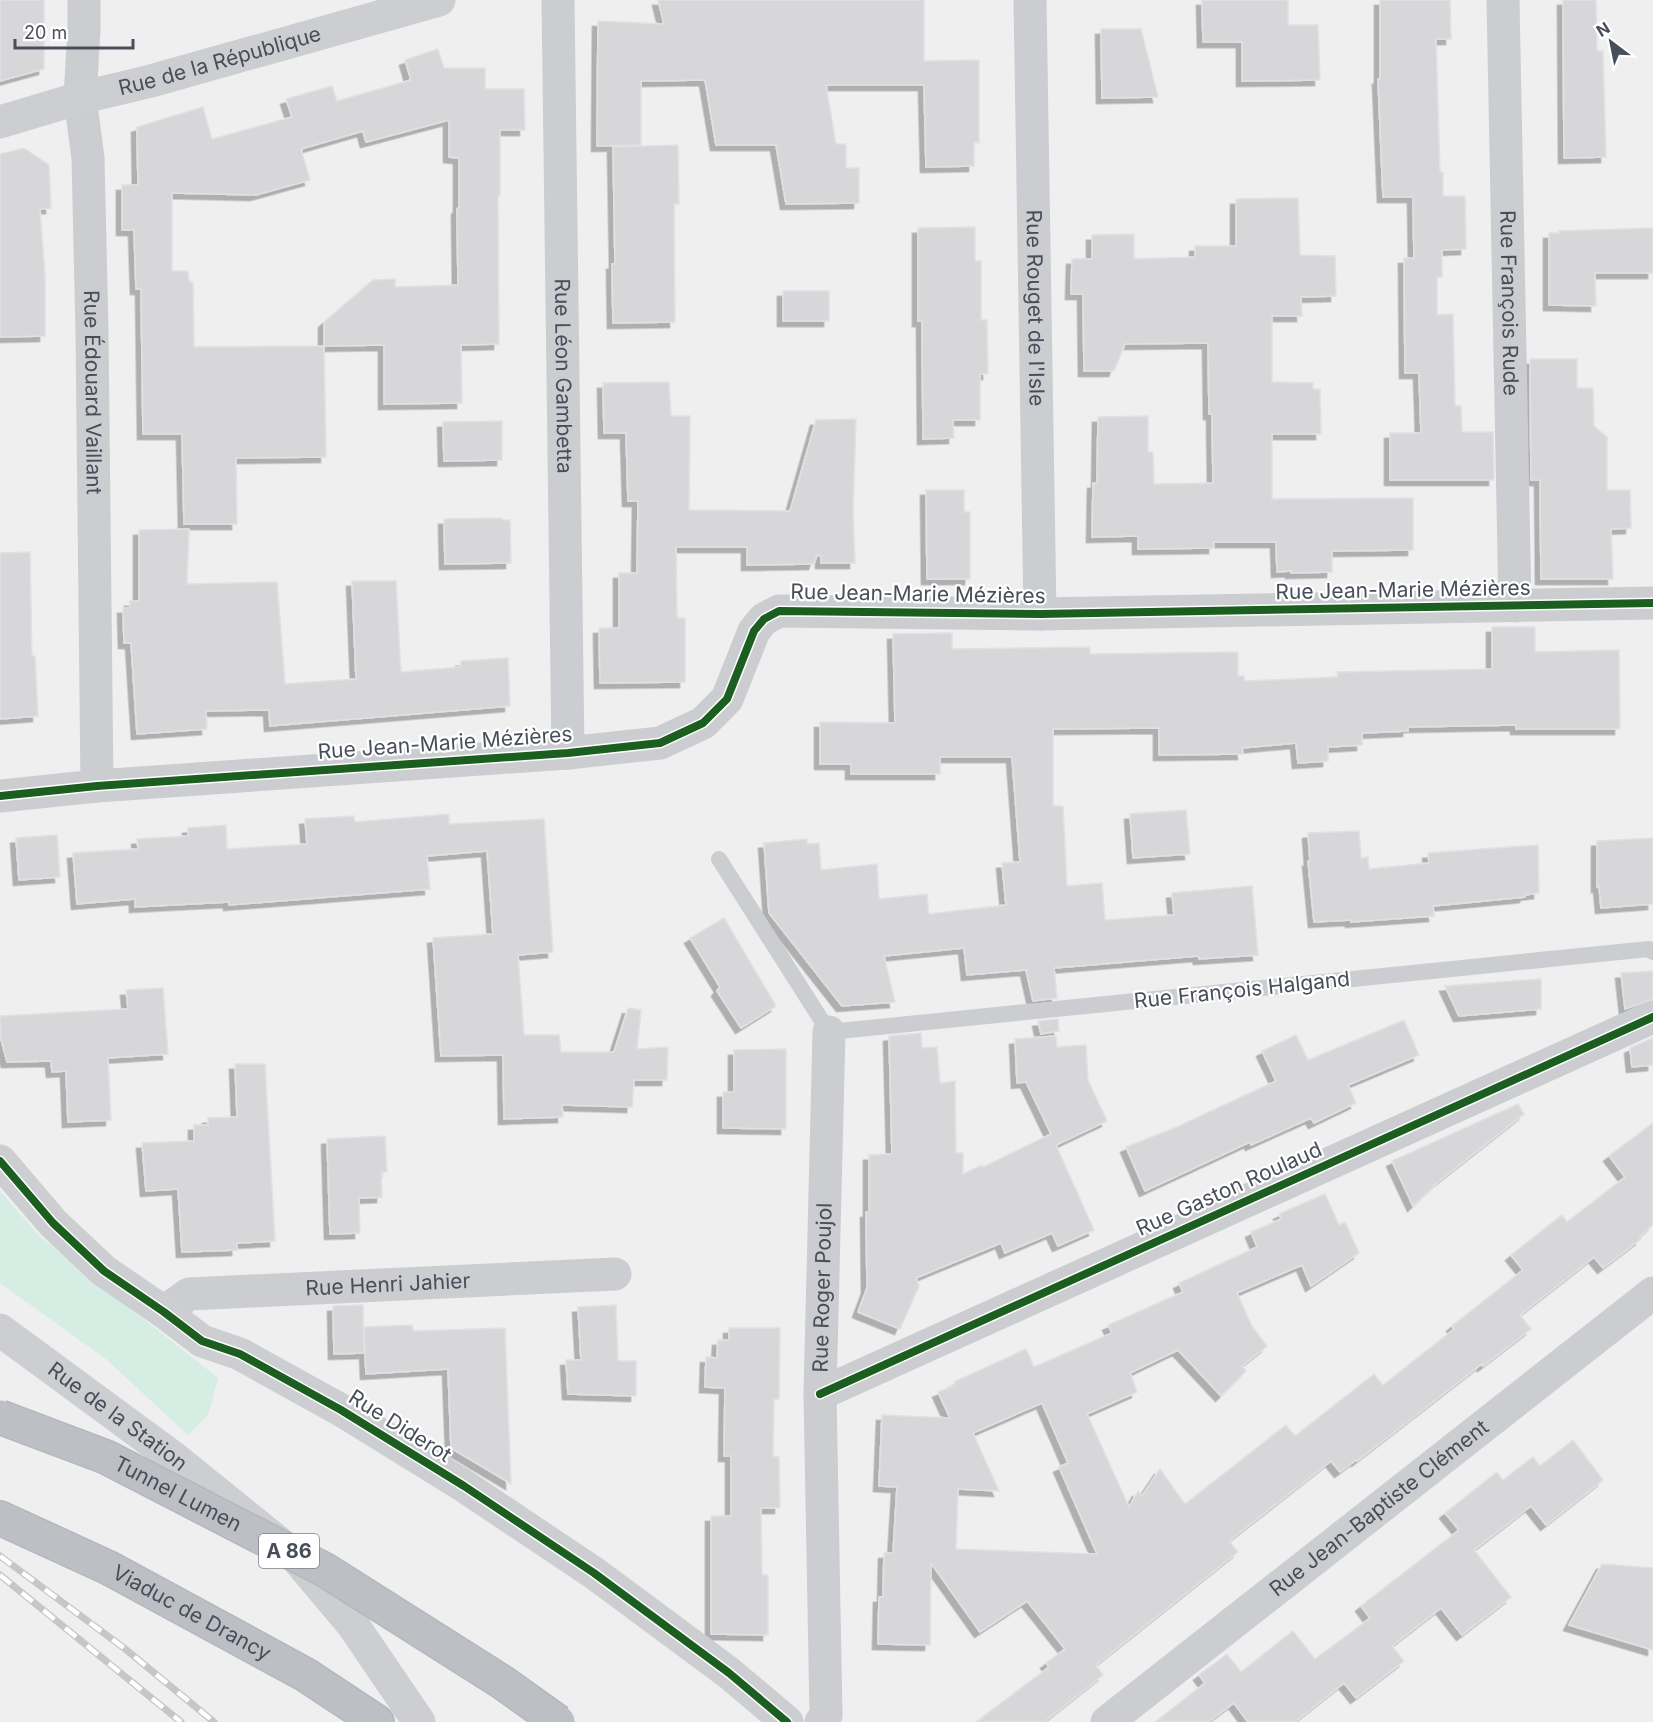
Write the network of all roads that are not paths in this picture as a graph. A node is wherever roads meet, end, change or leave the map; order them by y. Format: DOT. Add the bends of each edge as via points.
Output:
graph roads {
  1 [pos="84,0"];
  2 [pos="439,0"];
  3 [pos="558,0"];
  4 [pos="1030,0"];
  5 [pos="1503,0"];
  6 [pos="80,98"];
  7 [pos="0,123"];
  8 [pos="1653,603"];
  9 [pos="1515,606"];
  10 [pos="1040,614"];
  11 [pos="568,753"];
  12 [pos="97,786"];
  13 [pos="0,796"];
  14 [pos="719,859"];
  15 [pos="1653,952"];
  16 [pos="1653,1017"];
  17 [pos="829,1032"];
  18 [pos="0,1161"];
  19 [pos="615,1274"];
  20 [pos="1653,1293"];
  21 [pos="164,1312"];
  22 [pos="0,1330"];
  23 [pos="820,1394"];
  24 [pos="0,1417"];
  25 [pos="0,1518"];
  26 [pos="377,1722"];
  27 [pos="419,1722"];
  28 [pos="558,1722"];
  29 [pos="787,1722"];
  30 [pos="821,1722"];
  31 [pos="1107,1722"];
  1 -- 6 [label="street, Rue Édouard Vaillant"];
  2 -- 6 [label="street, Rue de la République"];
  3 -- 11 [label="street, Rue Léon Gambetta"];
  4 -- 10 [label="street, Rue Rouget de l'Isle"];
  5 -- 9 [label="street, Rue François Rude"];
  6 -- 7 [label="street, Rue de la République"];
  6 -- 12 [label="street, Rue Édouard Vaillant" via="88,158"];
  8 -- 9 [label="street, Rue Jean-Marie Mézières"];
  9 -- 10 [label="street, Rue Jean-Marie Mézières"];
  10 -- 11 [label="street, Rue Jean-Marie Mézières" via="779,611 764,619 754,632 727,699 702,723 660,743"];
  11 -- 12 [label="street, Rue Jean-Marie Mézières"];
  12 -- 13 [label="street, Rue Jean-Marie Mézières"];
  14 -- 17 [label="lane"];
  15 -- 17 [label="lane, Rue François Halgand" via="1649,949"];
  16 -- 23 [label="street, Rue Gaston Roulaud"];
  17 -- 23 [label="street, Rue Roger Poujol"];
  18 -- 21 [label="street, Rue Diderot" via="53,1223 104,1271"];
  19 -- 21 [label="street, Rue Henri Jahier" via="189,1294"];
  20 -- 31 [label="street, Rue Jean-Baptiste Clément"];
  21 -- 29 [label="street, Rue Diderot" via="202,1341 240,1354 341,1410 464,1486 594,1572 729,1673"];
  22 -- 27 [label="street, Rue de la Station" via="174,1458 295,1556 353,1625"];
  23 -- 30 [label="street, Rue Roger Poujol" via="826,1715"];
  24 -- 28 [label="highway, Tunnel Lumen / A 86, bridge" via="106,1458 325,1570"];
  25 -- 26 [label="highway, Viaduc de Drancy" via="109,1568 306,1675"];
}
